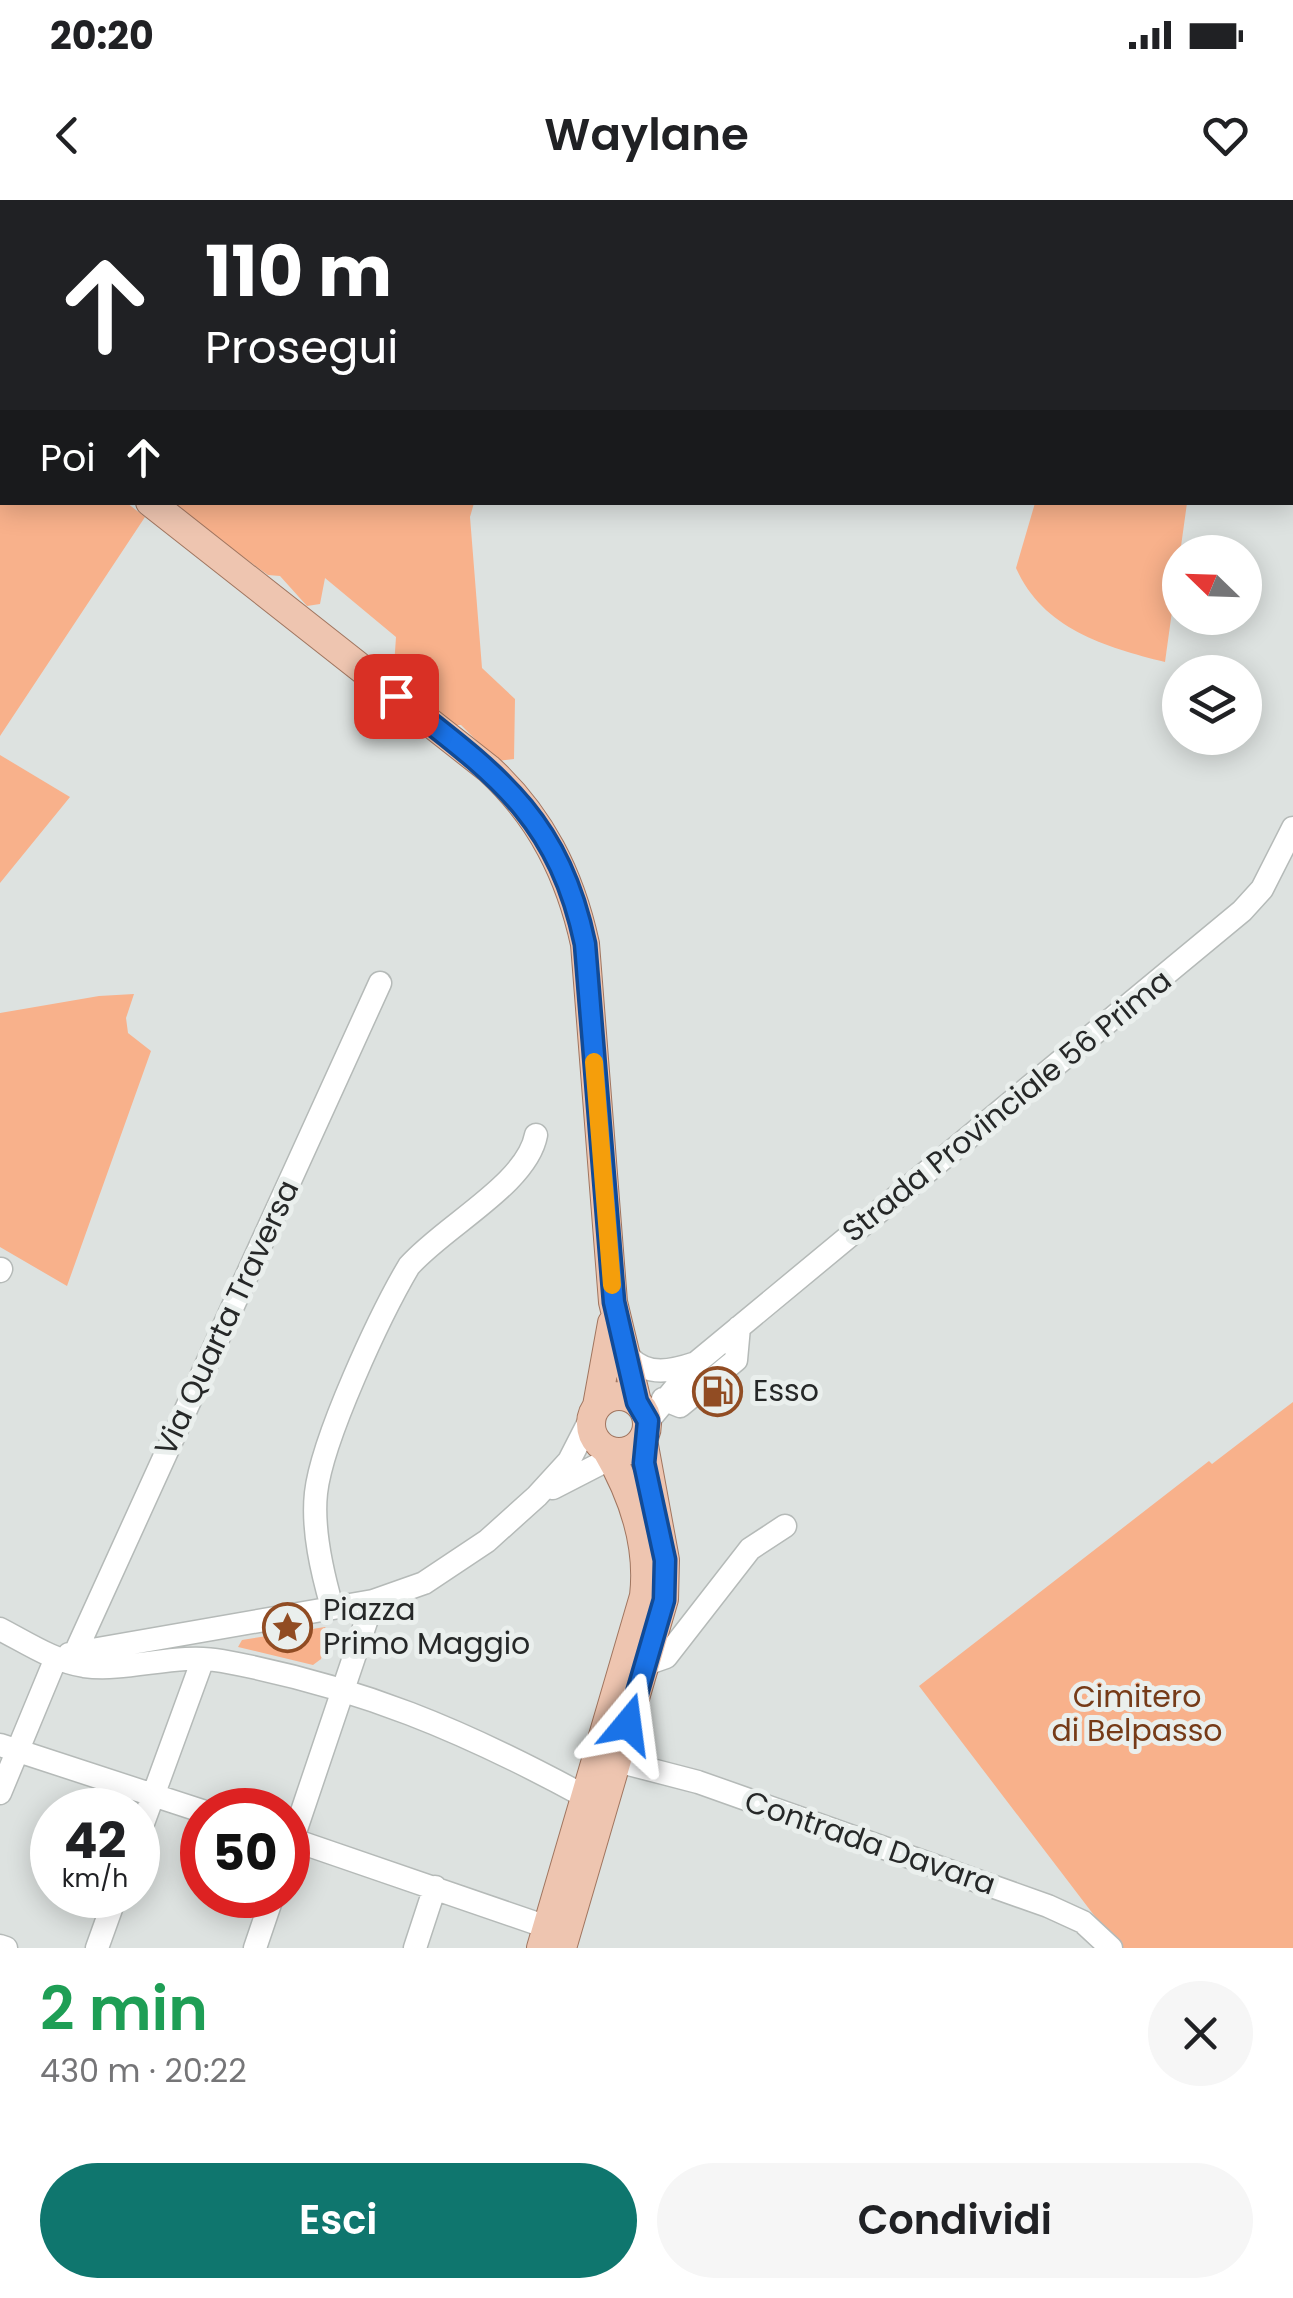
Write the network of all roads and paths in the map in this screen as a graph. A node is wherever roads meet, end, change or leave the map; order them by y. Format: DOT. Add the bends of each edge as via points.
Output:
graph roads {
  1 [pos="154,505"];
  2 [pos="1293,828"];
  3 [pos="1286,864"];
  4 [pos="380,983"];
  5 [pos="536,1136"];
  6 [pos="614,1302"];
  7 [pos="739,1327"];
  8 [pos="599,1407"];
  9 [pos="634,1413"];
  10 [pos="581,1473"];
  11 [pos="628,1490"];
  12 [pos="536,1496"];
  13 [pos="785,1526"];
  14 [pos="373,1600"];
  15 [pos="332,1608"];
  16 [pos="0,1630"];
  17 [pos="67,1658"];
  18 [pos="202,1660"];
  19 [pos="646,1664"];
  20 [pos="343,1690"];
  21 [pos="8,1748"];
  22 [pos="617,1760"];
  23 [pos="134,1788"];
  24 [pos="155,1788"];
  25 [pos="309,1788"];
  26 [pos="0,1793"];
  27 [pos="586,1796"];
  28 [pos="310,1850"];
  29 [pos="435,1888"];
  30 [pos="108,1918"];
  31 [pos="266,1918"];
  32 [pos="550,1941"];
  33 [pos="97,1948"];
  34 [pos="256,1948"];
  35 [pos="414,1948"];
  36 [pos="1111,1948"];
  1 -- 6 [label="main road" via="489,769 550,842 585,944"];
  2 -- 3 [label="street, Strada Provinciale 56 Prima"];
  3 -- 7 [label="street, Strada Provinciale 56 Prima" via="1217,934"];
  4 -- 17 [label="street, Via Quarta Traversa"];
  5 -- 15 [label="street" via="514,1178 409,1266 329,1443 316,1524"];
  6 -- 8 [label="main road"];
  6 -- 9 [label="main road"];
  7 -- 9 [label="street, Strada Provinciale 56 Prima"];
  7 -- 9 [label="street" via="736,1360 680,1406"];
  8 -- 9 [label="main road" via="628,1397"];
  8 -- 9 [label="main road" via="593,1435"];
  8 -- 12 [label="street" via="569,1461"];
  9 -- 10 [label="street"];
  9 -- 11 [label="main road"];
  9 -- 19 [label="main road" via="666,1581"];
  10 -- 11 [label="street" via="598,1473"];
  10 -- 12 [label="street"];
  11 -- 27 [label="main road" via="644,1548 644,1596"];
  12 -- 14 [label="street" via="448,1570"];
  13 -- 19 [label="street" via="750,1549 666,1658"];
  14 -- 15 [label="street"];
  14 -- 20 [label="street"];
  15 -- 17 [label="street"];
  16 -- 17 [label="street"];
  17 -- 18 [label="street" via="86,1666"];
  17 -- 21 [label="street, Via Quarta Traversa"];
  18 -- 20 [label="street"];
  18 -- 24 [label="street"];
  19 -- 22 [label="main road"];
  20 -- 25 [label="street"];
  20 -- 27 [label="street" via="479,1739"];
  21 -- 23 [label="street"];
  21 -- 26 [label="street, Via Quarta Traversa"];
  22 -- 32 [label="main road"];
  22 -- 36 [label="street, Contrada Davara" via="698,1782 1048,1906 1083,1922"];
  27 -- 32 [label="main road"];
  28 -- 29 [label="street"];
  29 -- 32 [label="street"];
  29 -- 35 [label="street"];
  30 -- 33 [label="street"];
  31 -- 34 [label="street"];
}
